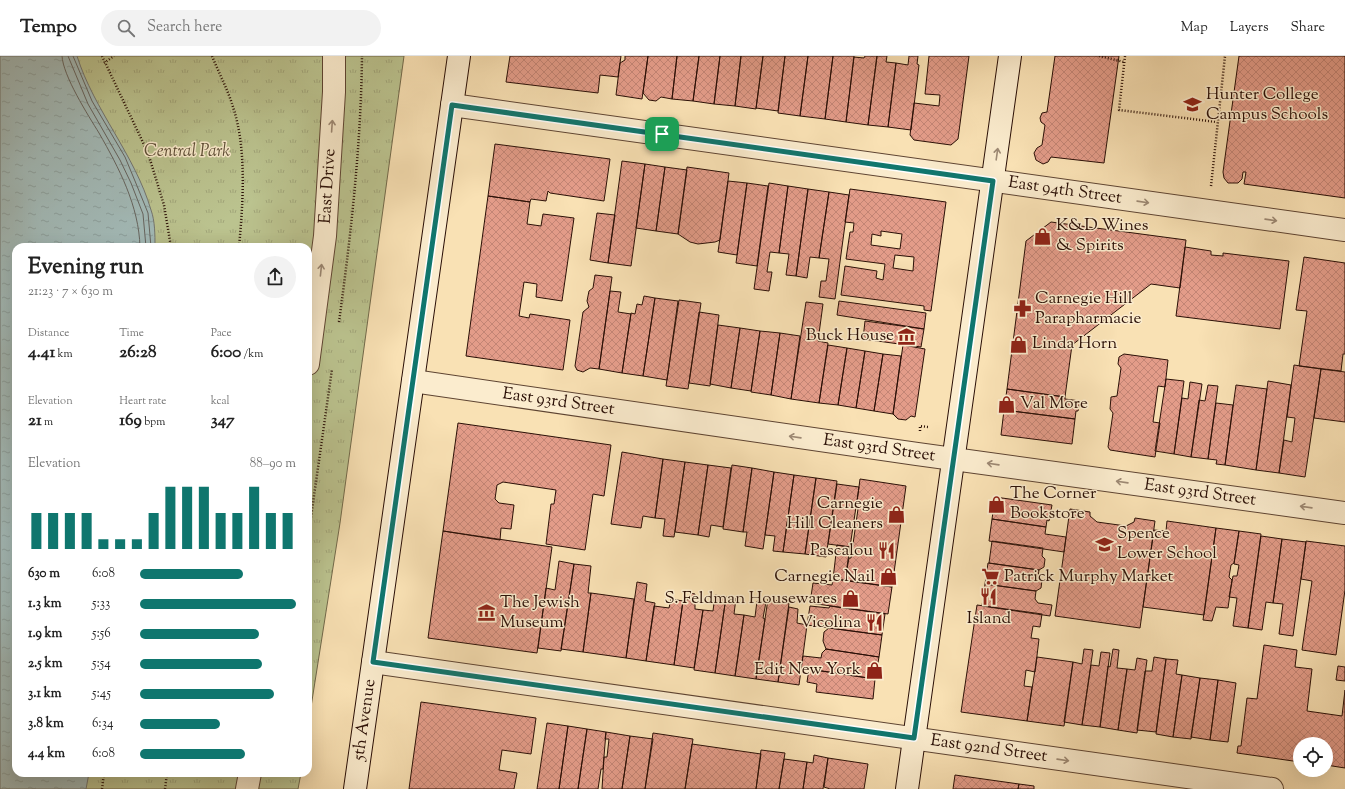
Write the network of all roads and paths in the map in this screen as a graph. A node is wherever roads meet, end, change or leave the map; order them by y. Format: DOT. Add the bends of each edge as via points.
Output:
graph roads {
  1 [pos="102,56"];
  2 [pos="114,56"];
  3 [pos="212,56"];
  4 [pos="334,56"];
  5 [pos="459,56"];
  6 [pos="1010,56"];
  7 [pos="1099,56"];
  8 [pos="1125,56"];
  9 [pos="1225,56"];
  10 [pos="1124,62"];
  11 [pos="104,63"];
  12 [pos="452,105"];
  13 [pos="1217,122"];
  14 [pos="993,181"];
  15 [pos="1211,186"];
  16 [pos="1345,230"];
  17 [pos="169,243"];
  18 [pos="239,243"];
  19 [pos="312,334"];
  20 [pos="413,381"];
  21 [pos="928,427"];
  22 [pos="920,431"];
  23 [pos="954,459"];
  24 [pos="1345,513"];
  25 [pos="373,662"];
  26 [pos="914,738"];
  27 [pos="104,777"];
  28 [pos="166,777"];
  29 [pos="250,777"];
  30 [pos="102,789"];
  31 [pos="165,789"];
  32 [pos="248,789"];
  33 [pos="355,789"];
  34 [pos="907,789"];
  35 [pos="1272,789"];
  1 -- 11 [label="path"];
  2 -- 11 [label="path"];
  3 -- 18 [label="path" via="239,128 242,200"];
  19 -- 4 [label="street, East Drive, one-way" via="325,236"];
  5 -- 12 [label="street, 5th Avenue"];
  14 -- 6 [label="street, one-way"];
  7 -- 10 [label="path"];
  8 -- 10 [label="path"];
  9 -- 13 [label="path"];
  10 -- 13 [label="path" via="1119,110"];
  11 -- 17 [label="path" via="148,153 164,205"];
  12 -- 14 [label="street, East 94th Street"];
  12 -- 20 [label="street, 5th Avenue"];
  13 -- 15 [label="path"];
  14 -- 16 [label="street, East 94th Street, one-way"];
  14 -- 23 [label="street"];
  23 -- 20 [label="street, East 93rd Street, one-way"];
  20 -- 25 [label="street, 5th Avenue"];
  21 -- 22 [label="path" via="920,426"];
  24 -- 23 [label="street, East 93rd Street, one-way"];
  23 -- 26 [label="street"];
  25 -- 26 [label="street, East 92nd Street"];
  25 -- 33 [label="street, 5th Avenue"];
  26 -- 34 [label="street"];
  26 -- 35 [label="street, East 92nd Street, one-way"];
  27 -- 30 [label="path"];
  28 -- 31 [label="path"];
  29 -- 32 [label="street"];
}
